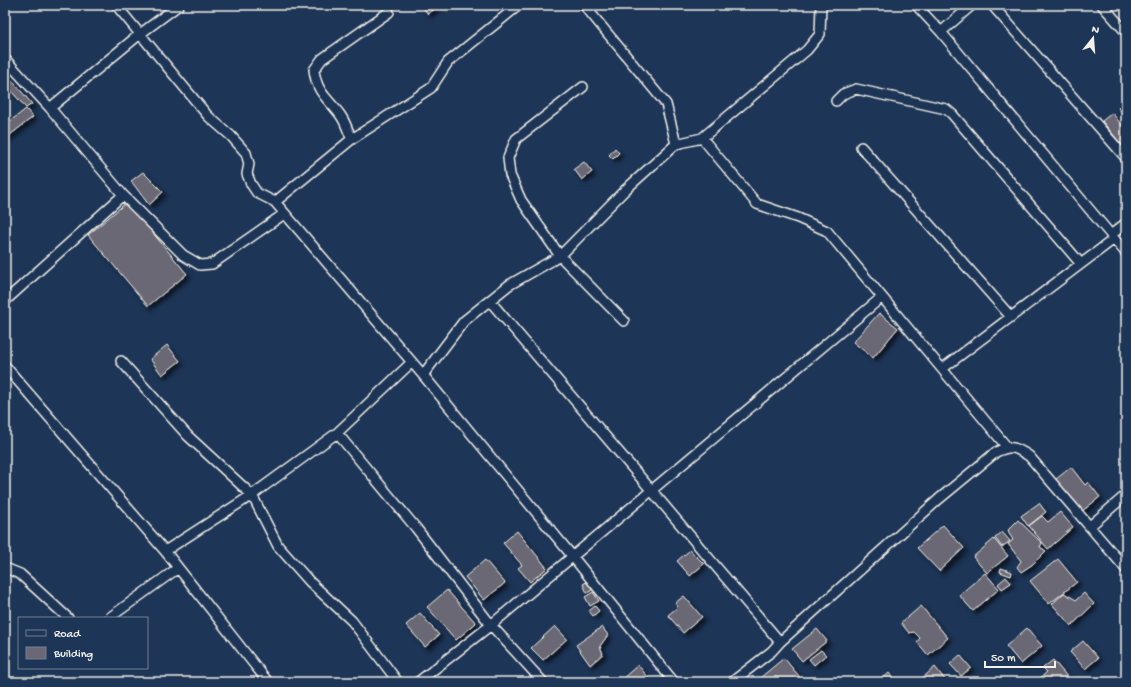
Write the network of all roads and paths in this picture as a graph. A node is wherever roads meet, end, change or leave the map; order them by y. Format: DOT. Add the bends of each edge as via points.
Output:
graph roads {
  1 [pos="116,5"];
  2 [pos="179,5"];
  3 [pos="519,5"];
  4 [pos="584,5"];
  5 [pos="820,5"];
  6 [pos="916,5"];
  7 [pos="972,5"];
  8 [pos="992,5"];
  9 [pos="1102,5"];
  10 [pos="389,12"];
  11 [pos="941,32"];
  12 [pos="1126,32"];
  13 [pos="140,34"];
  14 [pos="5,59"];
  15 [pos="583,87"];
  16 [pos="836,101"];
  17 [pos="50,108"];
  18 [pos="702,138"];
  19 [pos="352,139"];
  20 [pos="676,144"];
  21 [pos="861,147"];
  22 [pos="1126,158"];
  23 [pos="123,195"];
  24 [pos="275,202"];
  25 [pos="284,214"];
  26 [pos="1126,223"];
  27 [pos="1112,237"];
  28 [pos="1126,253"];
  29 [pos="560,256"];
  30 [pos="1081,264"];
  31 [pos="882,297"];
  32 [pos="5,301"];
  33 [pos="490,301"];
  34 [pos="1011,318"];
  35 [pos="624,321"];
  36 [pos="121,361"];
  37 [pos="412,362"];
  38 [pos="5,366"];
  39 [pos="942,369"];
  40 [pos="423,375"];
  41 [pos="337,433"];
  42 [pos="1007,447"];
  43 [pos="652,490"];
  44 [pos="1126,494"];
  45 [pos="252,495"];
  46 [pos="1090,526"];
  47 [pos="165,551"];
  48 [pos="573,557"];
  49 [pos="5,568"];
  50 [pos="178,568"];
  51 [pos="1126,569"];
  52 [pos="67,617"];
  53 [pos="110,617"];
  54 [pos="492,625"];
  55 [pos="780,642"];
  56 [pos="268,682"];
  57 [pos="398,682"];
  58 [pos="418,682"];
  59 [pos="543,682"];
  60 [pos="674,682"];
  61 [pos="732,682"];
  1 -- 13 [label="street"];
  2 -- 13 [label="street"];
  3 -- 19 [label="street" via="448,62 431,88"];
  4 -- 20 [label="street" via="666,104"];
  5 -- 18 [label="street" via="820,34 807,50"];
  6 -- 11 [label="street"];
  7 -- 11 [label="street"];
  8 -- 22 [label="street"];
  9 -- 12 [label="street"];
  10 -- 19 [label="street" via="322,59 314,70 315,82 324,98 341,116"];
  11 -- 27 [label="street"];
  13 -- 17 [label="street"];
  13 -- 24 [label="street" via="208,116 246,153 249,164 247,174 257,193"];
  14 -- 17 [label="street"];
  15 -- 29 [label="street" via="516,139 508,158 510,175 521,200"];
  16 -- 30 [label="street" via="843,94 856,89 946,109"];
  17 -- 23 [label="street"];
  18 -- 20 [label="street"];
  18 -- 31 [label="street" via="757,204 827,231"];
  19 -- 24 [label="street"];
  20 -- 29 [label="street" via="624,191"];
  21 -- 34 [label="street"];
  23 -- 25 [label="street" via="183,255 200,265 212,264"];
  23 -- 32 [label="street"];
  24 -- 25 [label="street"];
  25 -- 37 [label="street"];
  26 -- 27 [label="street"];
  27 -- 28 [label="street"];
  27 -- 30 [label="street"];
  29 -- 33 [label="street" via="509,285"];
  29 -- 35 [label="street"];
  30 -- 34 [label="street"];
  31 -- 39 [label="street"];
  31 -- 43 [label="street"];
  33 -- 40 [label="street" via="464,321"];
  33 -- 43 [label="street"];
  34 -- 39 [label="street"];
  36 -- 45 [label="street" via="188,436"];
  37 -- 40 [label="street"];
  37 -- 41 [label="street"];
  38 -- 47 [label="street"];
  39 -- 42 [label="street"];
  40 -- 48 [label="street"];
  41 -- 45 [label="street"];
  41 -- 54 [label="street"];
  42 -- 46 [label="street" via="1016,448 1029,456"];
  42 -- 55 [label="street" via="996,452 939,499"];
  43 -- 48 [label="street"];
  43 -- 55 [label="street"];
  44 -- 46 [label="street"];
  45 -- 47 [label="street"];
  45 -- 57 [label="street" via="278,546 310,582 352,621"];
  46 -- 51 [label="street"];
  47 -- 50 [label="street"];
  48 -- 54 [label="street"];
  48 -- 60 [label="street"];
  49 -- 52 [label="street" via="20,574"];
  50 -- 53 [label="street"];
  50 -- 56 [label="street"];
  54 -- 58 [label="street"];
  54 -- 59 [label="street"];
  55 -- 61 [label="street"];
}
